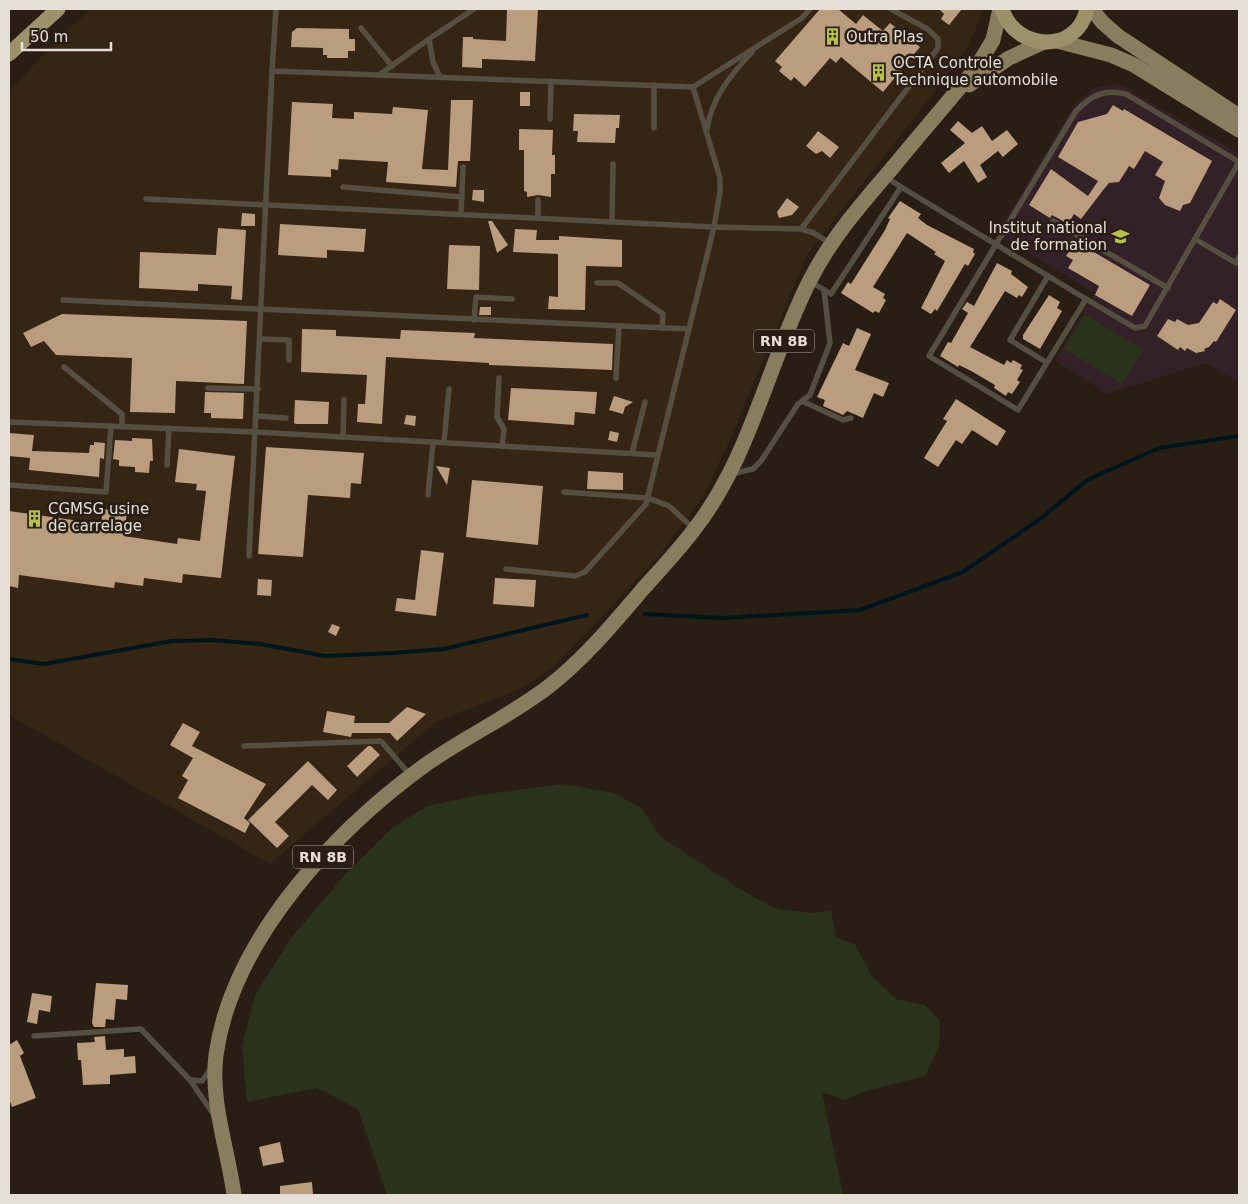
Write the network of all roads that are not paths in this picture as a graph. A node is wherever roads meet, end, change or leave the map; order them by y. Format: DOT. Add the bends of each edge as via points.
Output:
graph roads {
  1 [pos="58,9"];
  2 [pos="276,9"];
  3 [pos="474,9"];
  4 [pos="810,9"];
  5 [pos="891,9"];
  6 [pos="1001,9"];
  7 [pos="1086,9"];
  8 [pos="1092,9"];
  9 [pos="361,28"];
  10 [pos="429,39"];
  11 [pos="1049,42"];
  12 [pos="756,47"];
  13 [pos="9,54"];
  14 [pos="392,66"];
  15 [pos="272,71"];
  16 [pos="379,75"];
  17 [pos="440,77"];
  18 [pos="551,81"];
  19 [pos="654,85"];
  20 [pos="693,87"];
  21 [pos="948,101"];
  22 [pos="1239,116"];
  23 [pos="550,119"];
  24 [pos="654,128"];
  25 [pos="1239,130"];
  26 [pos="707,133"];
  27 [pos="1239,162"];
  28 [pos="613,164"];
  29 [pos="463,167"];
  30 [pos="885,176"];
  31 [pos="342,187"];
  32 [pos="901,187"];
  33 [pos="462,197"];
  34 [pos="146,199"];
  35 [pos="538,200"];
  36 [pos="267,204"];
  37 [pos="461,214"];
  38 [pos="538,218"];
  39 [pos="1053,221"];
  40 [pos="612,222"];
  41 [pos="714,227"];
  42 [pos="801,229"];
  43 [pos="1195,239"];
  44 [pos="831,244"];
  45 [pos="997,246"];
  46 [pos="1239,257"];
  47 [pos="1048,276"];
  48 [pos="810,280"];
  49 [pos="597,283"];
  50 [pos="1168,288"];
  51 [pos="824,290"];
  52 [pos="512,299"];
  53 [pos="1086,299"];
  54 [pos="63,300"];
  55 [pos="262,310"];
  56 [pos="474,320"];
  57 [pos="619,326"];
  58 [pos="662,328"];
  59 [pos="688,329"];
  60 [pos="261,339"];
  61 [pos="289,360"];
  62 [pos="1046,362"];
  63 [pos="64,367"];
  64 [pos="499,378"];
  65 [pos="616,378"];
  66 [pos="208,388"];
  67 [pos="449,389"];
  68 [pos="258,390"];
  69 [pos="344,400"];
  70 [pos="802,401"];
  71 [pos="645,402"];
  72 [pos="257,416"];
  73 [pos="286,418"];
  74 [pos="851,418"];
  75 [pos="9,422"];
  76 [pos="111,426"];
  77 [pos="122,427"];
  78 [pos="169,428"];
  79 [pos="256,432"];
  80 [pos="343,437"];
  81 [pos="433,442"];
  82 [pos="444,442"];
  83 [pos="502,446"];
  84 [pos="632,453"];
  85 [pos="657,455"];
  86 [pos="167,465"];
  87 [pos="729,474"];
  88 [pos="9,485"];
  89 [pos="564,492"];
  90 [pos="428,495"];
  91 [pos="648,498"];
  92 [pos="694,530"];
  93 [pos="248,556"];
  94 [pos="506,570"];
  95 [pos="244,746"];
  96 [pos="411,776"];
  97 [pos="34,1036"];
  98 [pos="216,1060"];
  99 [pos="190,1080"];
  100 [pos="221,1125"];
  101 [pos="234,1195"];
  1 -- 13 [label="highway"];
  2 -- 15 [label="lane"];
  3 -- 10 [label="lane"];
  4 -- 12 [label="lane" via="802,18"];
  5 -- 42 [label="lane" via="929,30 938,39 938,48"];
  6 -- 11 [label="highway" via="1014,32 1027,39"];
  6 -- 21 [label="main road, RN 8B" via="987,52"];
  7 -- 11 [label="highway" via="1075,30"];
  8 -- 22 [label="main road" via="1118,36"];
  9 -- 14 [label="lane"];
  10 -- 14 [label="lane"];
  10 -- 17 [label="lane" via="433,62"];
  11 -- 21 [label="main road, RN 8B" via="1002,62"];
  11 -- 25 [label="main road" via="1112,55 1134,65"];
  12 -- 20 [label="lane"];
  12 -- 26 [label="lane" via="721,88 710,114"];
  14 -- 16 [label="lane"];
  15 -- 16 [label="lane"];
  15 -- 36 [label="lane"];
  16 -- 17 [label="lane"];
  17 -- 18 [label="lane"];
  18 -- 19 [label="lane"];
  18 -- 23 [label="lane"];
  19 -- 20 [label="lane"];
  19 -- 24 [label="lane"];
  20 -- 26 [label="lane"];
  21 -- 30 [label="main road, RN 8B"];
  26 -- 41 [label="lane" via="720,178"];
  27 -- 43 [label="lane"];
  27 -- 45 [label="lane" via="1126,94 1113,91 1095,95 1076,111"];
  28 -- 40 [label="lane"];
  29 -- 33 [label="lane"];
  30 -- 32 [label="lane"];
  30 -- 44 [label="main road, RN 8B"];
  31 -- 33 [label="lane"];
  32 -- 45 [label="lane"];
  32 -- 51 [label="lane" via="831,294"];
  33 -- 37 [label="lane"];
  34 -- 36 [label="lane"];
  35 -- 38 [label="lane"];
  36 -- 37 [label="lane"];
  36 -- 55 [label="lane"];
  37 -- 38 [label="lane"];
  38 -- 40 [label="lane"];
  39 -- 50 [label="lane"];
  40 -- 41 [label="lane"];
  41 -- 42 [label="lane"];
  41 -- 59 [label="lane"];
  42 -- 44 [label="lane" via="814,232"];
  43 -- 46 [label="lane" via="1236,263"];
  43 -- 50 [label="lane"];
  44 -- 48 [label="main road, RN 8B"];
  45 -- 47 [label="lane"];
  45 -- 62 [label="lane" via="929,356 1018,410"];
  47 -- 53 [label="lane"];
  47 -- 62 [label="lane" via="1010,340"];
  48 -- 51 [label="lane"];
  48 -- 87 [label="main road, RN 8B"];
  49 -- 58 [label="lane" via="618,283 663,314"];
  50 -- 53 [label="lane" via="1141,329"];
  51 -- 70 [label="lane" via="830,342 810,395"];
  52 -- 56 [label="lane" via="476,297"];
  53 -- 62 [label="lane"];
  54 -- 55 [label="lane"];
  55 -- 56 [label="lane"];
  55 -- 60 [label="lane"];
  56 -- 57 [label="lane"];
  57 -- 58 [label="lane"];
  57 -- 65 [label="lane"];
  58 -- 59 [label="lane"];
  59 -- 85 [label="lane"];
  60 -- 61 [label="lane" via="289,340"];
  60 -- 68 [label="lane"];
  63 -- 77 [label="lane" via="122,414"];
  64 -- 83 [label="lane" via="496,417 504,429"];
  66 -- 68 [label="lane"];
  67 -- 82 [label="lane"];
  68 -- 72 [label="lane"];
  69 -- 80 [label="lane"];
  70 -- 74 [label="lane" via="843,420"];
  70 -- 87 [label="lane" via="753,469"];
  71 -- 84 [label="lane"];
  72 -- 73 [label="lane"];
  72 -- 79 [label="lane"];
  75 -- 76 [label="lane"];
  76 -- 77 [label="lane"];
  76 -- 88 [label="lane" via="106,492"];
  77 -- 78 [label="lane"];
  78 -- 79 [label="lane"];
  78 -- 86 [label="lane"];
  79 -- 80 [label="lane"];
  79 -- 93 [label="lane"];
  80 -- 81 [label="lane"];
  81 -- 82 [label="lane"];
  81 -- 90 [label="lane"];
  82 -- 83 [label="lane"];
  83 -- 84 [label="lane"];
  84 -- 85 [label="lane"];
  85 -- 91 [label="lane"];
  87 -- 92 [label="main road, RN 8B"];
  89 -- 91 [label="lane"];
  91 -- 92 [label="lane" via="669,506"];
  91 -- 94 [label="lane" via="586,572 575,576"];
  92 -- 96 [label="main road, RN 8B" via="573,666 515,710 467,737"];
  95 -- 96 [label="lane" via="381,741"];
  96 -- 98 [label="main road, RN 8B" via="351,826 285,903 251,950 225,1010"];
  97 -- 99 [label="lane" via="141,1029"];
  98 -- 99 [label="lane" via="202,1081"];
  98 -- 100 [label="main road, RN 8B"];
  99 -- 100 [label="lane"];
  100 -- 101 [label="main road, RN 8B"];
}
